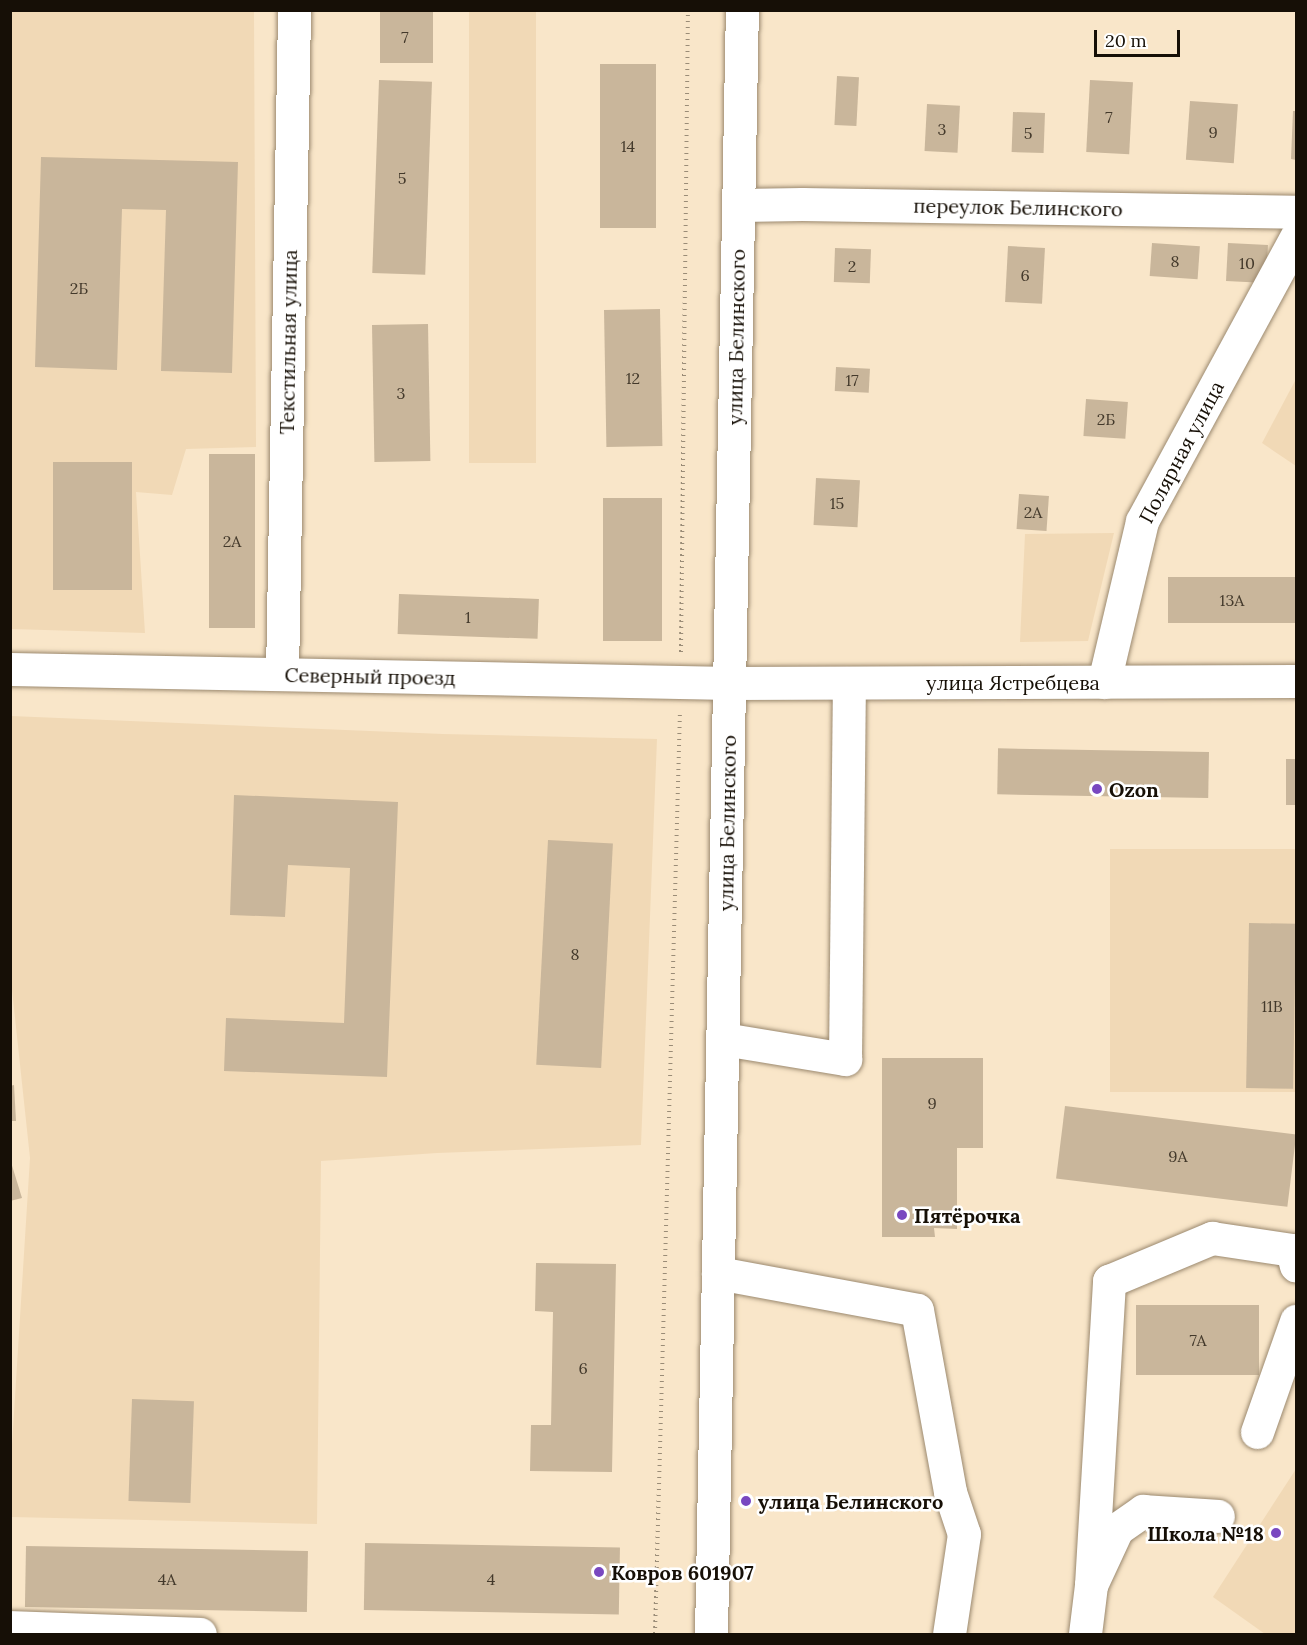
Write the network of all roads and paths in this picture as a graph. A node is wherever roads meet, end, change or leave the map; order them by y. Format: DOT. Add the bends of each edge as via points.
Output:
graph roads {
  1 [pos="294,10"];
  2 [pos="688,10"];
  3 [pos="742,10"];
  4 [pos="739,205"];
  5 [pos="1296,212"];
  6 [pos="1296,237"];
  7 [pos="681,654"];
  8 [pos="10,669"];
  9 [pos="282,674"];
  10 [pos="1296,681"];
  11 [pos="1104,682"];
  12 [pos="730,683"];
  13 [pos="849,683"];
  14 [pos="680,711"];
  15 [pos="723,1039"];
  16 [pos="1296,1266"];
  17 [pos="718,1273"];
  18 [pos="1296,1321"];
  19 [pos="1257,1432"];
  20 [pos="1218,1516"];
  21 [pos="1090,1585"];
  22 [pos="10,1627"];
  23 [pos="200,1635"];
  24 [pos="655,1635"];
  25 [pos="711,1635"];
  26 [pos="949,1635"];
  27 [pos="1085,1635"];
  1 -- 9 [label="street, Текстильная улица"];
  2 -- 7 [label="path"];
  3 -- 4 [label="street, улица Белинского"];
  4 -- 5 [label="street, переулок Белинского"];
  4 -- 12 [label="street, улица Белинского"];
  6 -- 11 [label="street, Полярная улица" via="1142,521"];
  8 -- 9 [label="street, Северный проезд"];
  9 -- 12 [label="street, Северный проезд"];
  10 -- 11 [label="street, улица Ястребцева"];
  11 -- 13 [label="street, улица Ястребцева"];
  12 -- 13 [label="street, улица Ястребцева"];
  12 -- 15 [label="street, улица Белинского"];
  13 -- 15 [label="street" via="845,1059"];
  14 -- 24 [label="path"];
  15 -- 17 [label="street, улица Белинского"];
  16 -- 21 [label="street" via="1292,1250 1212,1238 1109,1281"];
  17 -- 25 [label="street, улица Белинского"];
  17 -- 26 [label="street" via="917,1310 950,1492 964,1534"];
  18 -- 19 [label="street"];
  20 -- 21 [label="street" via="1143,1511 1117,1529"];
  21 -- 27 [label="street"];
  22 -- 23 [label="street"];
}
